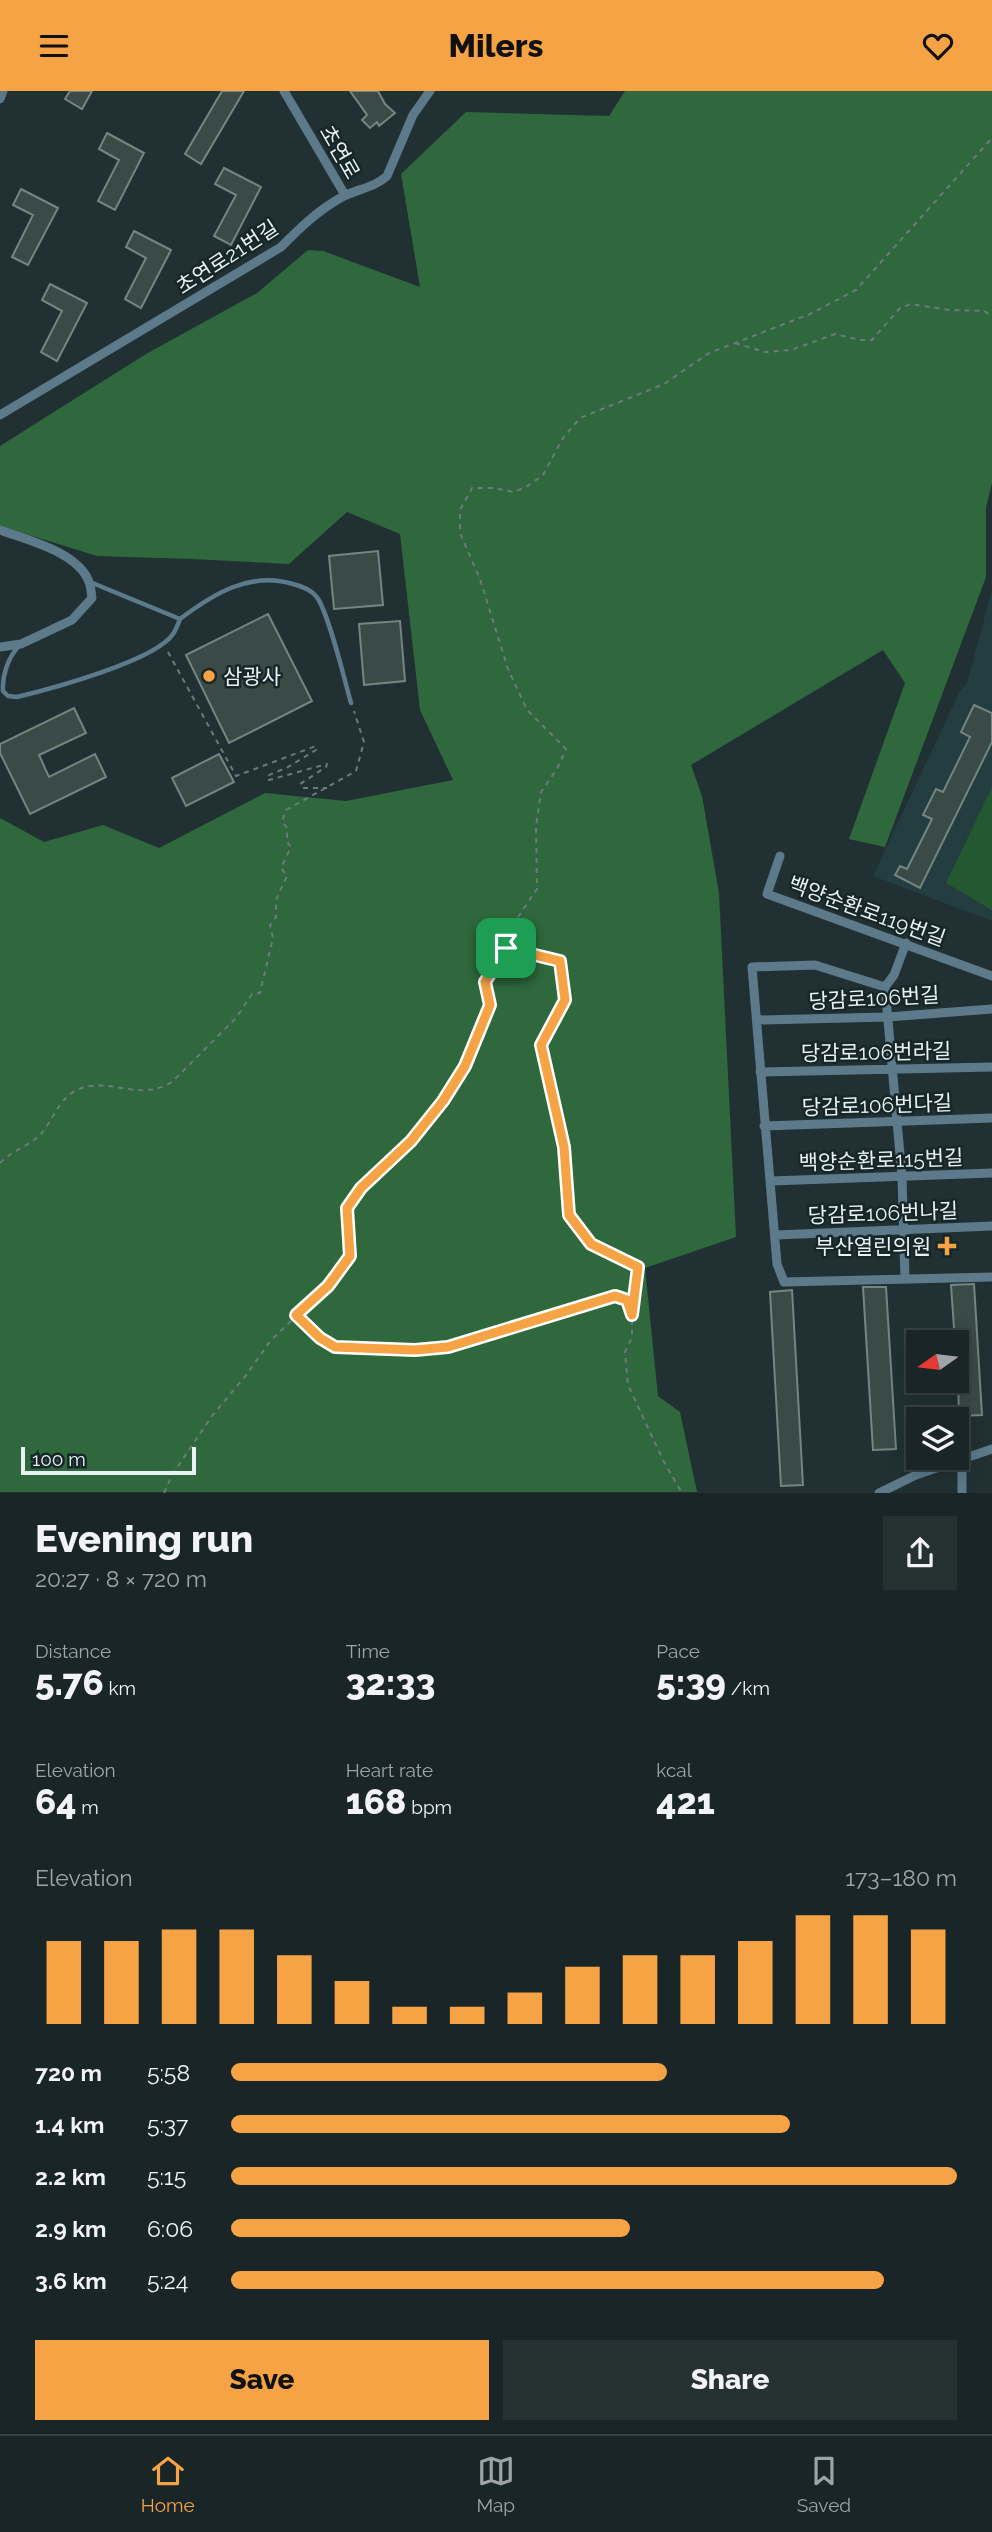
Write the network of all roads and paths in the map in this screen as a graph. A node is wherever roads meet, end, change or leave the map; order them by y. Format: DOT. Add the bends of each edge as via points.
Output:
graph roads {
  1 [pos="3,91"];
  2 [pos="284,91"];
  3 [pos="430,91"];
  4 [pos="0,99"];
  5 [pos="992,138"];
  6 [pos="345,195"];
  7 [pos="992,316"];
  8 [pos="734,343"];
  9 [pos="0,415"];
  10 [pos="0,530"];
  11 [pos="89,582"];
  12 [pos="180,619"];
  13 [pos="163,642"];
  14 [pos="21,644"];
  15 [pos="0,647"];
  16 [pos="352,703"];
  17 [pos="327,788"];
  18 [pos="780,856"];
  19 [pos="906,943"];
  20 [pos="506,948"];
  21 [pos="992,976"];
  22 [pos="885,987"];
  23 [pos="991,1006"];
  24 [pos="888,1017"];
  25 [pos="757,1020"];
  26 [pos="992,1067"];
  27 [pos="892,1069"];
  28 [pos="760,1072"];
  29 [pos="992,1118"];
  30 [pos="895,1121"];
  31 [pos="764,1126"];
  32 [pos="0,1163"];
  33 [pos="992,1173"];
  34 [pos="902,1177"];
  35 [pos="771,1181"];
  36 [pos="992,1226"];
  37 [pos="904,1230"];
  38 [pos="776,1235"];
  39 [pos="992,1277"];
  40 [pos="905,1279"];
  41 [pos="296,1315"];
  42 [pos="632,1315"];
  43 [pos="992,1449"];
  44 [pos="969,1457"];
  45 [pos="931,1470"];
  46 [pos="962,1470"];
  47 [pos="164,1493"];
  48 [pos="682,1493"];
  49 [pos="879,1493"];
  50 [pos="962,1493"];
  1 -- 4 [label="street"];
  2 -- 6 [label="street, 초연로"];
  3 -- 6 [label="street, 초연로21번길" via="413,115 387,176 379,184"];
  5 -- 8 [label="path" via="856,290 810,314"];
  6 -- 9 [label="street, 초연로21번길" via="316,212 281,247"];
  7 -- 8 [label="path" via="984,311 910,304 899,309 872,339 835,334 791,350 765,352"];
  8 -- 20 [label="path" via="709,353 664,384 580,418 543,475 514,492 472,488 460,510 460,533 480,579 508,669 527,710 566,749 541,792 536,826 537,889 512,926"];
  10 -- 11 [label="street" via="51,548 77,565"];
  11 -- 12 [label="lane"];
  11 -- 14 [label="street" via="92,598 72,620"];
  12 -- 13 [label="lane" via="172,636"];
  12 -- 16 [label="lane" via="230,587 256,580 304,587 317,597"];
  13 -- 14 [label="lane" via="137,658 71,684 8,696 3,685 11,655"];
  13 -- 17 [label="path" via="236,776 316,746 298,762 267,776 269,781 327,764 300,785"];
  14 -- 15 [label="street"];
  16 -- 17 [label="path" via="364,742 356,771"];
  17 -- 32 [label="path" via="286,810 282,821 292,847 281,868 287,876 270,925 273,938 260,993 252,995 236,1019 172,1082 159,1090 81,1088 55,1110 39,1136"];
  18 -- 19 [label="street, 백양순환로119번길" via="767,894"];
  19 -- 21 [label="street, 백양순환로119번길"];
  19 -- 22 [label="street"];
  20 -- 41 [label="path" via="485,982 490,1005 465,1066 411,1141 361,1188 347,1208 350,1256 328,1286"];
  20 -- 42 [label="path" via="560,961 565,1000 541,1045 564,1147 569,1215 591,1244 638,1267"];
  22 -- 24 [label="street"];
  22 -- 25 [label="street" via="815,965 752,967"];
  23 -- 24 [label="street, 당감로106번길"];
  24 -- 25 [label="street, 당감로106번길"];
  24 -- 27 [label="street"];
  25 -- 28 [label="street"];
  26 -- 27 [label="street, 당감로106번라길"];
  27 -- 28 [label="street, 당감로106번라길"];
  27 -- 30 [label="street"];
  28 -- 31 [label="street"];
  29 -- 30 [label="street, 당감로106번다길"];
  30 -- 31 [label="street, 당감로106번다길"];
  30 -- 34 [label="street"];
  31 -- 35 [label="street"];
  33 -- 34 [label="street, 백양순환로115번길"];
  34 -- 35 [label="street, 백양순환로115번길"];
  34 -- 37 [label="street"];
  35 -- 38 [label="street"];
  36 -- 37 [label="street, 당감로106번나길"];
  37 -- 38 [label="street, 당감로106번나길"];
  37 -- 40 [label="street"];
  38 -- 40 [label="street" via="783,1282"];
  39 -- 40 [label="street"];
  41 -- 42 [label="path" via="335,1347 415,1350 448,1347 615,1296 627,1300"];
  41 -- 47 [label="path" via="212,1416"];
  42 -- 48 [label="path" via="632,1337 625,1352 628,1385"];
  43 -- 44 [label="street"];
  45 -- 49 [label="street"];
  46 -- 50 [label="street"];
}
